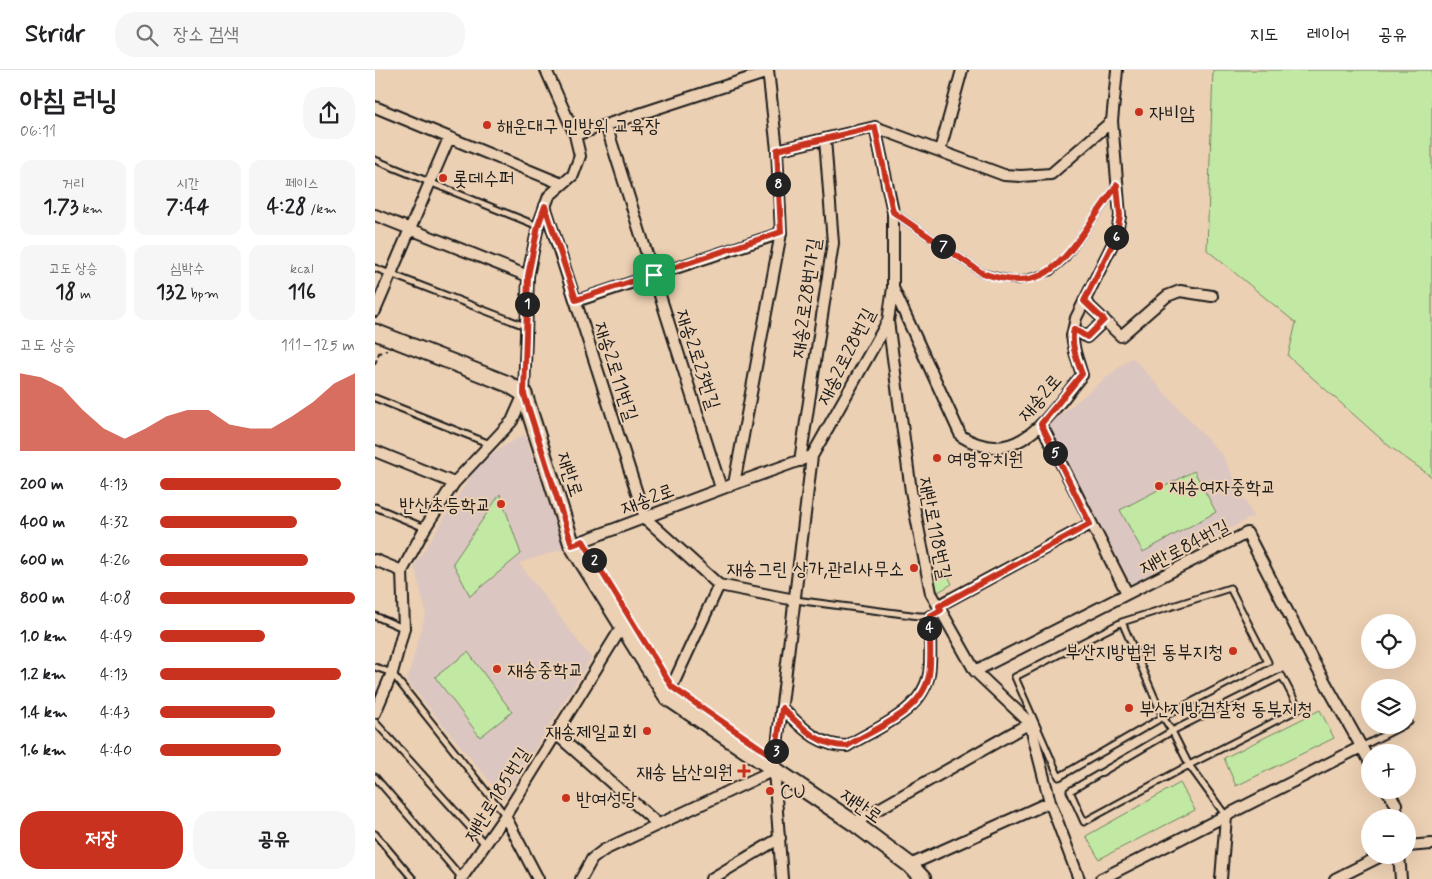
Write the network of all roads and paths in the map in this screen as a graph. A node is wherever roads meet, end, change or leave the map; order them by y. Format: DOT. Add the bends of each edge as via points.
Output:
graph roads {
  1 [pos="546,70"];
  2 [pos="962,70"];
  3 [pos="1117,70"];
  4 [pos="768,71"];
  5 [pos="375,107"];
  6 [pos="1112,122"];
  7 [pos="607,125"];
  8 [pos="875,127"];
  9 [pos="575,135"];
  10 [pos="449,138"];
  11 [pos="825,139"];
  12 [pos="777,150"];
  13 [pos="940,150"];
  14 [pos="375,160"];
  15 [pos="430,182"];
  16 [pos="562,184"];
  17 [pos="1117,185"];
  18 [pos="545,206"];
  19 [pos="893,212"];
  20 [pos="375,215"];
  21 [pos="538,226"];
  22 [pos="410,229"];
  23 [pos="781,232"];
  24 [pos="375,268"];
  25 [pos="391,274"];
  26 [pos="654,275"];
  27 [pos="528,276"];
  28 [pos="893,288"];
  29 [pos="1212,296"];
  30 [pos="576,300"];
  31 [pos="1084,301"];
  32 [pos="375,311"];
  33 [pos="1104,320"];
  34 [pos="888,321"];
  35 [pos="525,326"];
  36 [pos="1074,329"];
  37 [pos="376,336"];
  38 [pos="524,394"];
  39 [pos="375,398"];
  40 [pos="1041,424"];
  41 [pos="490,444"];
  42 [pos="375,451"];
  43 [pos="812,456"];
  44 [pos="800,461"];
  45 [pos="454,483"];
  46 [pos="734,484"];
  47 [pos="721,488"];
  48 [pos="375,507"];
  49 [pos="645,518"];
  50 [pos="1090,524"];
  51 [pos="425,528"];
  52 [pos="572,545"];
  53 [pos="375,560"];
  54 [pos="403,571"];
  55 [pos="719,585"];
  56 [pos="1127,594"];
  57 [pos="795,600"];
  58 [pos="940,608"];
  59 [pos="375,616"];
  60 [pos="930,616"];
  61 [pos="1122,622"];
  62 [pos="623,625"];
  63 [pos="404,628"];
  64 [pos="375,667"];
  65 [pos="975,671"];
  66 [pos="392,673"];
  67 [pos="667,697"];
  68 [pos="782,708"];
  69 [pos="375,714"];
  70 [pos="1163,717"];
  71 [pos="375,722"];
  72 [pos="1030,723"];
  73 [pos="1172,730"];
  74 [pos="555,733"];
  75 [pos="1387,734"];
  76 [pos="1367,744"];
  77 [pos="1361,747"];
  78 [pos="1189,765"];
  79 [pos="774,770"];
  80 [pos="375,776"];
  81 [pos="1051,802"];
  82 [pos="505,816"];
  83 [pos="1226,817"];
  84 [pos="854,823"];
  85 [pos="658,824"];
  86 [pos="375,834"];
  87 [pos="779,838"];
  88 [pos="485,844"];
  89 [pos="1432,844"];
  90 [pos="1416,845"];
  91 [pos="1365,864"];
  92 [pos="1400,864"];
  93 [pos="910,865"];
  94 [pos="461,878"];
  95 [pos="413,879"];
  96 [pos="538,879"];
  97 [pos="581,879"];
  98 [pos="711,879"];
  99 [pos="782,879"];
  100 [pos="923,879"];
  101 [pos="1079,879"];
  102 [pos="1101,879"];
  103 [pos="1221,879"];
  104 [pos="1335,879"];
  105 [pos="1401,879"];
  1 -- 9 [label="street"];
  2 -- 13 [label="street"];
  3 -- 6 [label="street, 재송2로"];
  4 -- 7 [label="street"];
  4 -- 12 [label="street"];
  5 -- 10 [label="street"];
  6 -- 13 [label="street" via="1051,174 1005,175"];
  6 -- 17 [label="street, 재송2로"];
  7 -- 9 [label="street"];
  7 -- 26 [label="street, 재송2로23번길"];
  8 -- 11 [label="street"];
  8 -- 13 [label="street"];
  8 -- 19 [label="street, 재송2로28번길"];
  9 -- 16 [label="street" via="580,156 573,175"];
  10 -- 15 [label="street"];
  10 -- 16 [label="street"];
  11 -- 12 [label="street"];
  11 -- 44 [label="street, 재송2로28번가길" via="833,243"];
  12 -- 23 [label="street"];
  14 -- 15 [label="lane"];
  15 -- 21 [label="lane"];
  15 -- 22 [label="street"];
  16 -- 18 [label="street" via="549,196"];
  17 -- 19 [label="lane" via="1065,259 1050,272 1017,281 982,273"];
  17 -- 31 [label="street, 재송2로" via="1120,216 1116,237"];
  18 -- 21 [label="street"];
  18 -- 30 [label="street, 재송2로11번길"];
  19 -- 28 [label="street, 재송2로28번길"];
  20 -- 22 [label="street"];
  21 -- 27 [label="street"];
  22 -- 25 [label="street"];
  22 -- 27 [label="street"];
  23 -- 26 [label="street"];
  23 -- 46 [label="street"];
  24 -- 25 [label="lane"];
  25 -- 32 [label="street"];
  25 -- 35 [label="lane"];
  26 -- 30 [label="street"];
  26 -- 47 [label="street, 재송2로23번길"];
  27 -- 35 [label="street"];
  28 -- 34 [label="street, 재송2로28번길"];
  28 -- 40 [label="street, 재송2로" via="961,436 973,444 1007,448 1025,439"];
  29 -- 33 [label="street" via="1180,292 1167,296 1121,336"];
  30 -- 49 [label="street, 재송2로11번길"];
  31 -- 33 [label="street"];
  31 -- 36 [label="street, 재송2로"];
  33 -- 36 [label="street" via="1087,337"];
  34 -- 43 [label="street, 재송2로28번길"];
  34 -- 58 [label="street, 재반로118번길" via="911,491 931,593"];
  35 -- 38 [label="street"];
  36 -- 40 [label="street, 재송2로" via="1072,336 1082,374"];
  37 -- 38 [label="main road" via="508,384"];
  38 -- 41 [label="street" via="512,421"];
  38 -- 52 [label="main road, 재반로"];
  39 -- 41 [label="lane"];
  40 -- 50 [label="street, 재반로84번길"];
  41 -- 45 [label="street"];
  42 -- 45 [label="street"];
  43 -- 44 [label="street"];
  43 -- 57 [label="street"];
  44 -- 46 [label="street"];
  45 -- 51 [label="street"];
  46 -- 47 [label="street, 재송2로"];
  47 -- 49 [label="street, 재송2로"];
  48 -- 51 [label="lane"];
  49 -- 52 [label="street, 재송2로"];
  49 -- 55 [label="street"];
  50 -- 56 [label="street, 재반로84번길"];
  50 -- 58 [label="street"];
  51 -- 54 [label="street"];
  52 -- 62 [label="main road, 재반로"];
  53 -- 54 [label="street"];
  54 -- 63 [label="street"];
  55 -- 57 [label="street"];
  55 -- 67 [label="street"];
  56 -- 65 [label="street"];
  56 -- 77 [label="street, 재반로84번길" via="1247,534"];
  57 -- 60 [label="lane"];
  57 -- 68 [label="street"];
  58 -- 60 [label="lane"];
  58 -- 65 [label="street, 재반로118번길"];
  59 -- 63 [label="lane"];
  60 -- 68 [label="street" via="929,674 911,708 847,746 836,746 808,734"];
  61 -- 70 [label="lane"];
  61 -- 70 [label="lane" via="1230,588 1268,662"];
  61 -- 70 [label="lane" via="1015,677 1059,777"];
  62 -- 67 [label="main road, 재반로"];
  62 -- 74 [label="street, 재반로185번길"];
  63 -- 66 [label="street"];
  64 -- 66 [label="lane"];
  65 -- 72 [label="street, 재반로118번길"];
  66 -- 69 [label="street"];
  66 -- 82 [label="lane"];
  67 -- 79 [label="main road, 재반로"];
  68 -- 79 [label="street"];
  70 -- 73 [label="lane"];
  71 -- 88 [label="lane"];
  72 -- 81 [label="street"];
  72 -- 84 [label="street"];
  73 -- 78 [label="lane"];
  73 -- 78 [label="lane" via="1069,791 1084,822"];
  73 -- 78 [label="lane" via="1282,676 1299,708"];
  74 -- 82 [label="street, 재반로185번길"];
  74 -- 85 [label="street"];
  75 -- 76 [label="lane"];
  77 -- 83 [label="street"];
  78 -- 83 [label="lane"];
  79 -- 84 [label="main road, 재반로"];
  79 -- 85 [label="street"];
  79 -- 87 [label="street"];
  80 -- 94 [label="lane"];
  81 -- 93 [label="street"];
  81 -- 101 [label="street"];
  82 -- 88 [label="street, 재반로185번길"];
  82 -- 96 [label="street"];
  83 -- 102 [label="street"];
  83 -- 103 [label="street"];
  84 -- 93 [label="main road, 재반로"];
  85 -- 97 [label="street" via="592,858"];
  86 -- 95 [label="lane"];
  87 -- 98 [label="street"];
  87 -- 99 [label="street"];
  88 -- 94 [label="street, 재반로185번길"];
  89 -- 90 [label="street"];
  91 -- 104 [label="street"];
  92 -- 105 [label="street"];
  93 -- 100 [label="main road, 재반로"];
}
